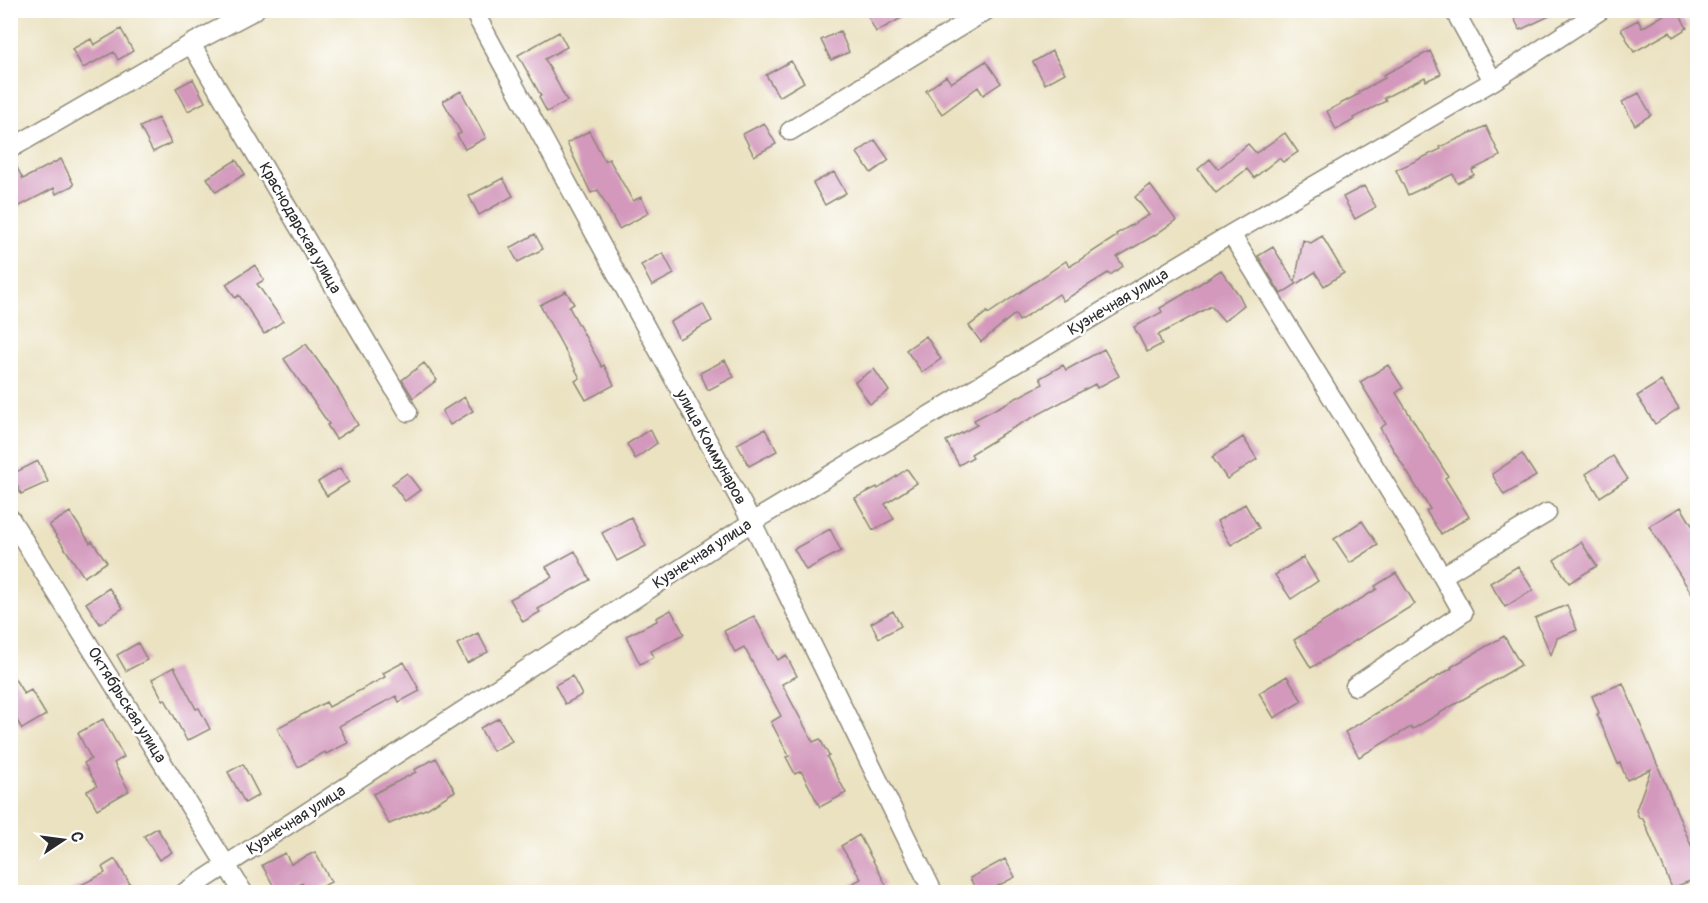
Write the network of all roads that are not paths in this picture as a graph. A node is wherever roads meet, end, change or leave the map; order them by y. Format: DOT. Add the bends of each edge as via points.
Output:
graph roads {
  1 [pos="255,10"];
  2 [pos="473,10"];
  3 [pos="987,10"];
  4 [pos="1454,10"];
  5 [pos="1600,10"];
  6 [pos="191,44"];
  7 [pos="1493,81"];
  8 [pos="790,131"];
  9 [pos="10,149"];
  10 [pos="1231,234"];
  11 [pos="408,412"];
  12 [pos="1547,513"];
  13 [pos="10,518"];
  14 [pos="752,522"];
  15 [pos="1442,576"];
  16 [pos="1355,686"];
  17 [pos="226,865"];
  18 [pos="185,892"];
  19 [pos="243,892"];
  20 [pos="933,892"];
  1 -- 6 [label="street"];
  2 -- 14 [label="street, улица Коммунаров"];
  3 -- 8 [label="street"];
  4 -- 7 [label="street"];
  5 -- 7 [label="street, Кузнечная улица"];
  6 -- 9 [label="street"];
  6 -- 11 [label="street, Краснодарская улица"];
  7 -- 10 [label="street, Кузнечная улица"];
  10 -- 14 [label="street, Кузнечная улица"];
  10 -- 15 [label="street"];
  12 -- 15 [label="street"];
  13 -- 17 [label="street, Октябрьская улица"];
  14 -- 17 [label="street, Кузнечная улица"];
  14 -- 20 [label="street, улица Коммунаров"];
  15 -- 16 [label="street" via="1463,613"];
  17 -- 18 [label="street, Кузнечная улица"];
  17 -- 19 [label="street, Октябрьская улица"];
}
